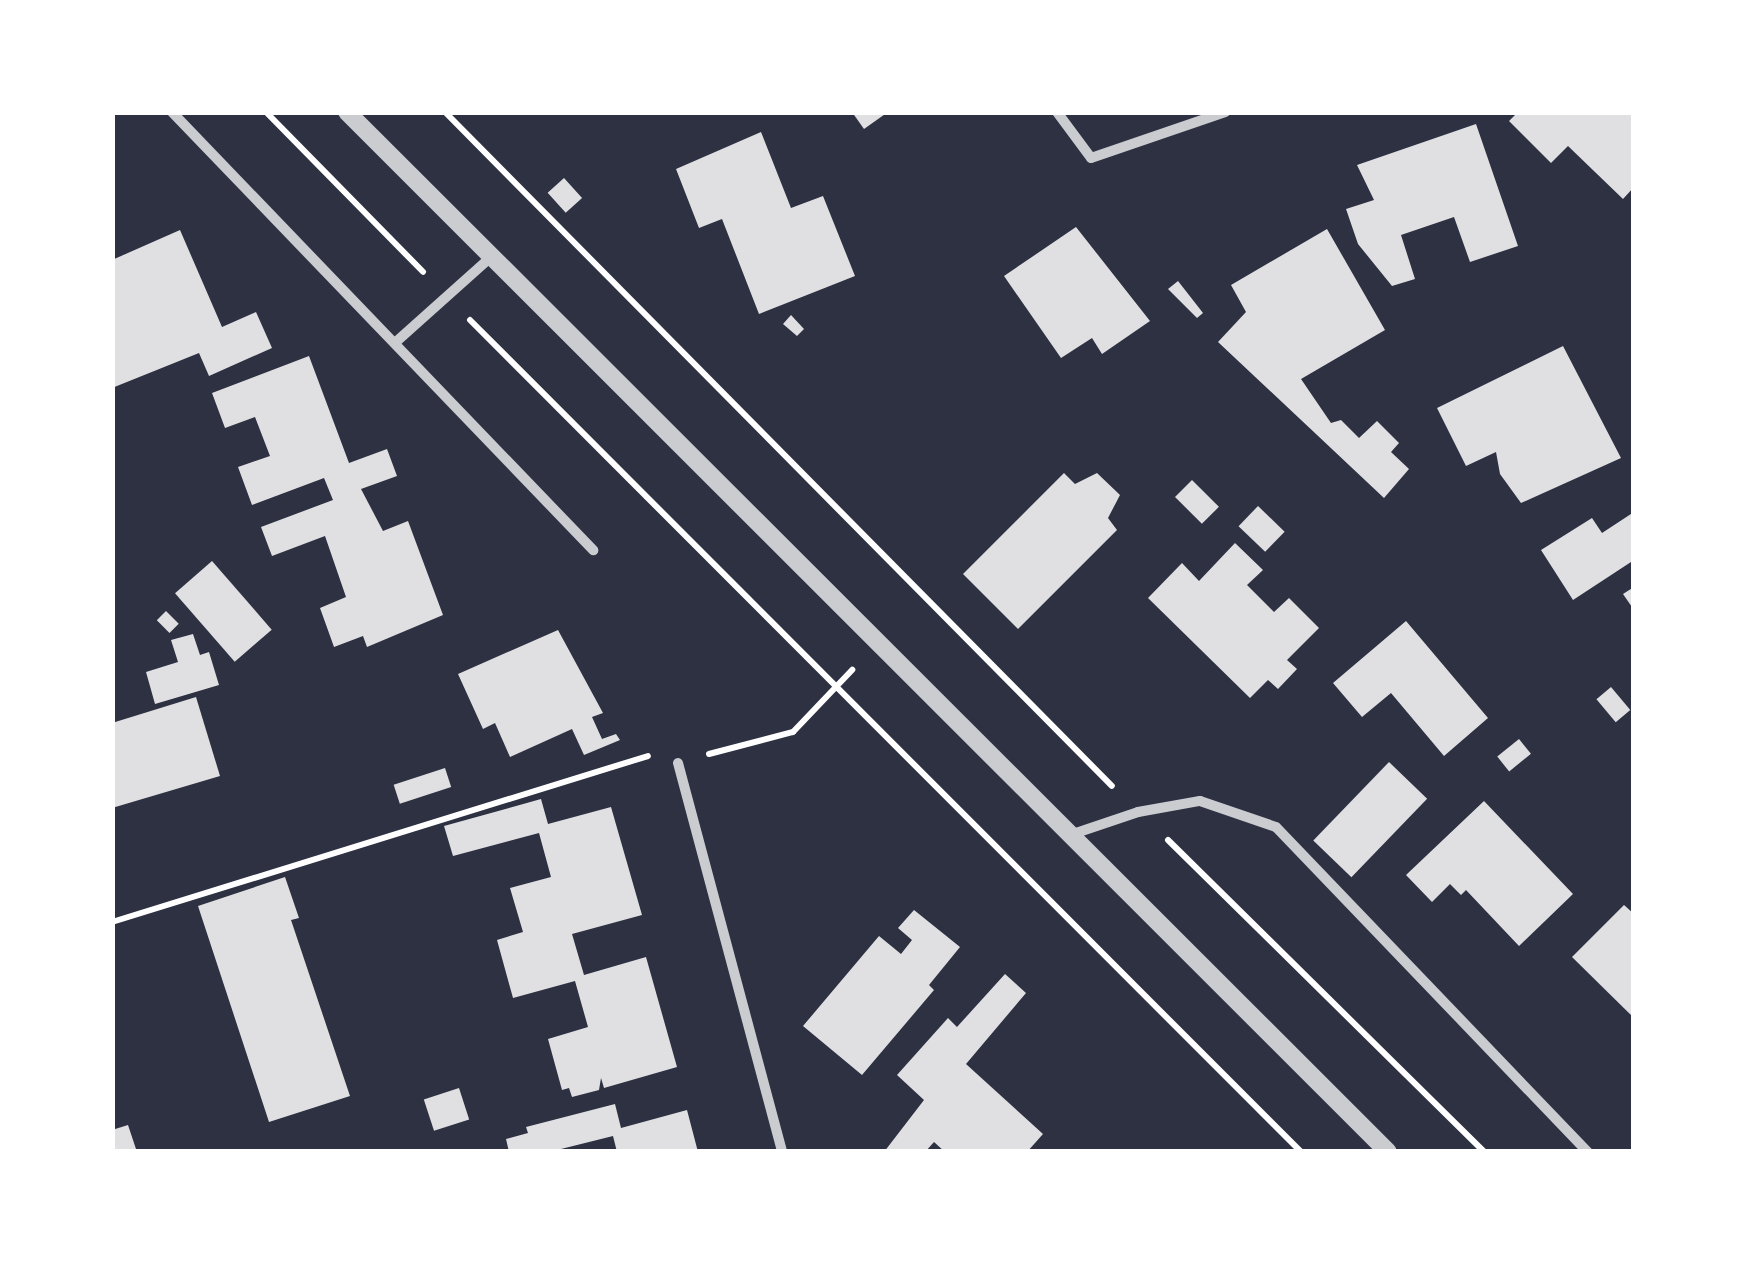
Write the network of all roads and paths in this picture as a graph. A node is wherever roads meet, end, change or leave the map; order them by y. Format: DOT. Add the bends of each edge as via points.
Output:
graph roads {
  1 [pos="172,112"];
  2 [pos="266,112"];
  3 [pos="347,112"];
  4 [pos="444,112"];
  5 [pos="1057,112"];
  6 [pos="1224,112"];
  7 [pos="491,258"];
  8 [pos="445,295"];
  9 [pos="397,341"];
  10 [pos="593,550"];
  11 [pos="875,636"];
  12 [pos="836,692"];
  13 [pos="678,762"];
  14 [pos="1138,812"];
  15 [pos="1069,836"];
  16 [pos="112,922"];
  17 [pos="782,1152"];
  18 [pos="1302,1152"];
  19 [pos="1388,1152"];
  20 [pos="1484,1152"];
  21 [pos="1588,1152"];
  1 -- 9 [label="street"];
  2 -- 8 [label="path"];
  3 -- 7 [label="street"];
  4 -- 14 [label="path"];
  5 -- 6 [label="street" via="1091,158"];
  7 -- 8 [label="street"];
  7 -- 11 [label="street"];
  8 -- 9 [label="street"];
  8 -- 12 [label="path"];
  9 -- 10 [label="street"];
  11 -- 12 [label="path"];
  11 -- 15 [label="street"];
  12 -- 13 [label="path" via="792,732"];
  12 -- 18 [label="path"];
  13 -- 16 [label="path" via="646,756"];
  13 -- 17 [label="street"];
  14 -- 15 [label="street"];
  14 -- 20 [label="path"];
  14 -- 21 [label="street" via="1200,801 1276,827"];
  15 -- 19 [label="street"];
}
